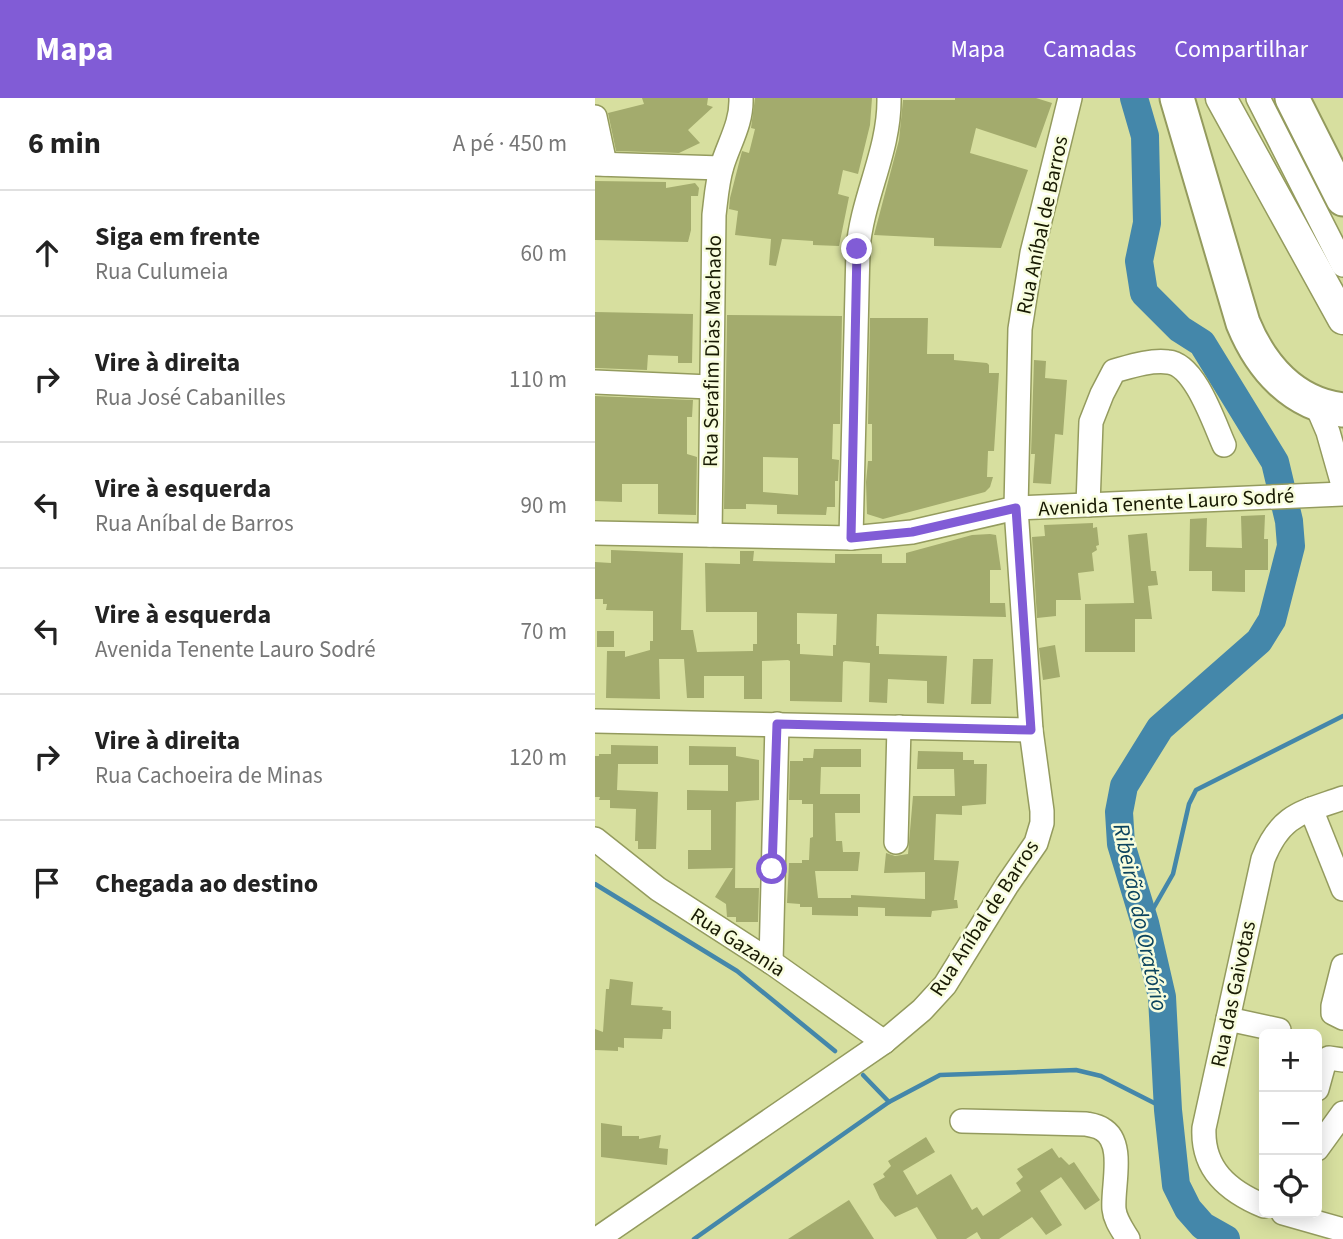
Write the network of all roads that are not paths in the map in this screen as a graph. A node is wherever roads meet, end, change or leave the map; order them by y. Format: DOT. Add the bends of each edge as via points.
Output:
graph roads {
  1 [pos="741,98"];
  2 [pos="889,98"];
  3 [pos="1070,98"];
  4 [pos="1177,98"];
  5 [pos="1221,98"];
  6 [pos="1258,98"];
  7 [pos="1292,98"];
  8 [pos="595,117"];
  9 [pos="600,164"];
  10 [pos="721,168"];
  11 [pos="1309,195"];
  12 [pos="1343,199"];
  13 [pos="1343,265"];
  14 [pos="1343,285"];
  15 [pos="1342,309"];
  16 [pos="595,382"];
  17 [pos="710,387"];
  18 [pos="1332,414"];
  19 [pos="1224,445"];
  20 [pos="1343,485"];
  21 [pos="1323,495"];
  22 [pos="1087,505"];
  23 [pos="1343,506"];
  24 [pos="1016,508"];
  25 [pos="595,533"];
  26 [pos="710,535"];
  27 [pos="851,538"];
  28 [pos="595,721"];
  29 [pos="777,724"];
  30 [pos="899,727"];
  31 [pos="1031,730"];
  32 [pos="1343,798"];
  33 [pos="1311,809"];
  34 [pos="595,839"];
  35 [pos="896,842"];
  36 [pos="1343,890"];
  37 [pos="771,962"];
  38 [pos="1343,966"];
  39 [pos="1343,1018"];
  40 [pos="1228,1019"];
  41 [pos="1274,1029"];
  42 [pos="884,1042"];
  43 [pos="1343,1060"];
  44 [pos="1322,1071"];
  45 [pos="1343,1114"];
  46 [pos="962,1121"];
  47 [pos="1322,1142"];
  48 [pos="1259,1204"];
  49 [pos="1301,1218"];
  50 [pos="1343,1230"];
  51 [pos="597,1239"];
  52 [pos="1128,1239"];
  1 -- 10 [label="street, Rua Serafim Dias Machado" via="737,128"];
  2 -- 27 [label="street" via="887,129 857,249"];
  3 -- 24 [label="street, Rua Aníbal de Barros" via="1032,253 1020,329"];
  4 -- 18 [label="highway" via="1252,346 1279,381"];
  5 -- 15 [label="main road"];
  6 -- 11 [label="street"];
  7 -- 12 [label="highway"];
  8 -- 9 [label="street"];
  9 -- 10 [label="street"];
  10 -- 17 [label="street, Rua Serafim Dias Machado" via="714,215"];
  11 -- 13 [label="street"];
  11 -- 14 [label="street" via="1314,229"];
  16 -- 17 [label="street"];
  17 -- 26 [label="street, Rua Serafim Dias Machado"];
  18 -- 20 [label="street"];
  19 -- 22 [label="street" via="1192,376 1171,362 1139,363 1114,371 1091,422"];
  21 -- 22 [label="street, Avenida Tenente Lauro Sodré"];
  21 -- 23 [label="street, Avenida Tenente Lauro Sodré"];
  22 -- 24 [label="street, Avenida Tenente Lauro Sodré"];
  24 -- 27 [label="street, Avenida Tenente Lauro Sodré" via="912,532"];
  24 -- 31 [label="street, Rua Aníbal de Barros"];
  25 -- 26 [label="street, Avenida Tenente Lauro Sodré"];
  26 -- 27 [label="street, Avenida Tenente Lauro Sodré"];
  28 -- 29 [label="street"];
  29 -- 30 [label="street"];
  29 -- 37 [label="street"];
  30 -- 31 [label="street"];
  30 -- 35 [label="street"];
  31 -- 42 [label="street, Rua Aníbal de Barros" via="1042,811 1036,843 945,985"];
  32 -- 33 [label="street, Rua das Gaivotas"];
  33 -- 36 [label="street"];
  33 -- 40 [label="street, Rua das Gaivotas" via="1276,831 1263,859"];
  34 -- 37 [label="street, Rua Gazania" via="658,889"];
  37 -- 42 [label="street, Rua Gazania"];
  38 -- 39 [label="street" via="1333,1013"];
  40 -- 41 [label="street"];
  40 -- 48 [label="street, Rua das Gaivotas" via="1203,1142 1217,1175"];
  42 -- 51 [label="street, Rua Aníbal de Barros"];
  43 -- 44 [label="street" via="1325,1060"];
  45 -- 47 [label="street"];
  46 -- 52 [label="street" via="1102,1128 1114,1144 1113,1206"];
  49 -- 50 [label="street"];
}
